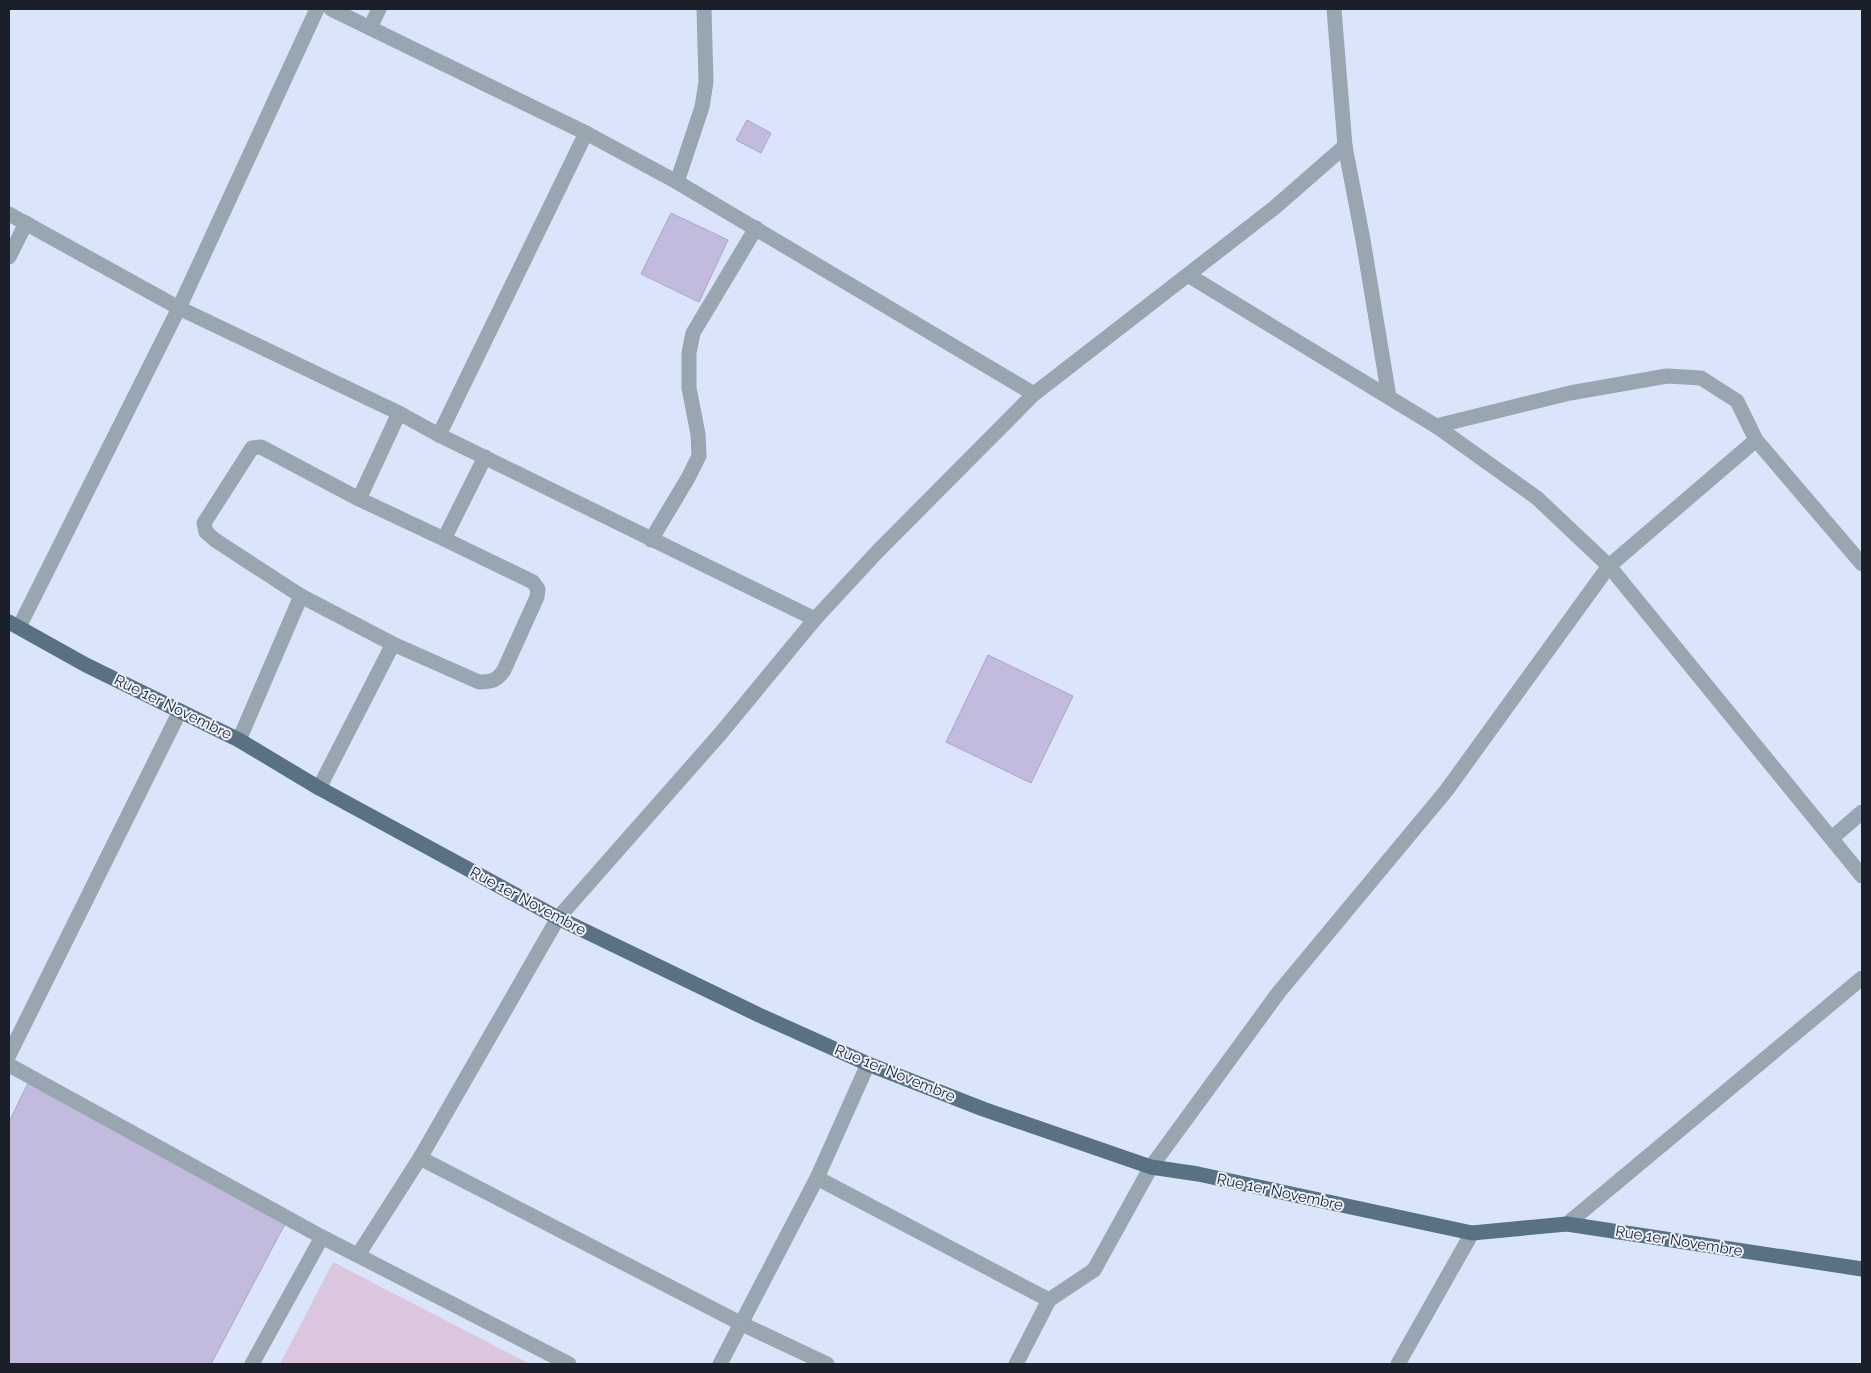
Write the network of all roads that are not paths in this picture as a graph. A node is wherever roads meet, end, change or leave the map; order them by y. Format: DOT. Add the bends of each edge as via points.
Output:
graph roads {
  1 [pos="317,9"];
  2 [pos="331,9"];
  3 [pos="380,9"];
  4 [pos="704,9"];
  5 [pos="1334,9"];
  6 [pos="370,28"];
  7 [pos="586,133"];
  8 [pos="1345,146"];
  9 [pos="677,182"];
  10 [pos="9,214"];
  11 [pos="26,223"];
  12 [pos="756,228"];
  13 [pos="9,257"];
  14 [pos="1188,275"];
  15 [pos="179,308"];
  16 [pos="1034,394"];
  17 [pos="1389,397"];
  18 [pos="399,412"];
  19 [pos="1436,426"];
  20 [pos="439,435"];
  21 [pos="1756,440"];
  22 [pos="485,457"];
  23 [pos="359,499"];
  24 [pos="444,539"];
  25 [pos="651,540"];
  26 [pos="1862,564"];
  27 [pos="1609,566"];
  28 [pos="302,596"];
  29 [pos="815,619"];
  30 [pos="14,624"];
  31 [pos="394,644"];
  32 [pos="180,711"];
  33 [pos="239,740"];
  34 [pos="320,788"];
  35 [pos="1862,812"];
  36 [pos="1832,838"];
  37 [pos="1862,876"];
  38 [pos="558,918"];
  39 [pos="1862,978"];
  40 [pos="15,1030"];
  41 [pos="9,1054"];
  42 [pos="868,1064"];
  43 [pos="9,1065"];
  44 [pos="420,1158"];
  45 [pos="1151,1166"];
  46 [pos="817,1178"];
  47 [pos="1567,1224"];
  48 [pos="1472,1233"];
  49 [pos="322,1237"];
  50 [pos="358,1255"];
  51 [pos="1862,1269"];
  52 [pos="1049,1300"];
  53 [pos="742,1324"];
  54 [pos="252,1364"];
  55 [pos="569,1364"];
  56 [pos="720,1364"];
  57 [pos="827,1364"];
  58 [pos="1016,1364"];
  59 [pos="1398,1364"];
  1 -- 15 [label="street"];
  2 -- 6 [label="street"];
  3 -- 6 [label="street"];
  4 -- 9 [label="street" via="706,82 702,107"];
  5 -- 8 [label="street"];
  6 -- 7 [label="street"];
  7 -- 9 [label="street"];
  7 -- 20 [label="street"];
  8 -- 14 [label="street" via="1274,208"];
  8 -- 17 [label="street"];
  9 -- 12 [label="street"];
  10 -- 11 [label="street"];
  11 -- 13 [label="street"];
  11 -- 15 [label="street"];
  12 -- 16 [label="street"];
  12 -- 25 [label="street" via="692,333 689,388 699,456"];
  14 -- 16 [label="street"];
  14 -- 17 [label="street"];
  15 -- 18 [label="street"];
  15 -- 30 [label="street"];
  16 -- 29 [label="street" via="878,550"];
  17 -- 19 [label="street"];
  18 -- 20 [label="street"];
  18 -- 23 [label="street"];
  19 -- 21 [label="street" via="1570,393 1667,376 1701,378 1737,402"];
  19 -- 27 [label="street" via="1537,498"];
  20 -- 22 [label="street"];
  21 -- 26 [label="street"];
  21 -- 27 [label="street"];
  22 -- 24 [label="street"];
  22 -- 25 [label="street"];
  23 -- 24 [label="street"];
  23 -- 28 [label="street" via="261,447 252,448 204,523 206,532 215,540"];
  24 -- 31 [label="street" via="533,582 538,589 504,670 500,678 492,682 478,682"];
  25 -- 29 [label="street"];
  27 -- 36 [label="street"];
  27 -- 45 [label="street" via="1446,791 1279,992"];
  28 -- 31 [label="street"];
  28 -- 33 [label="street"];
  29 -- 38 [label="street" via="722,733"];
  30 -- 32 [label="main road, Rue 1er Novembre" via="86,665"];
  31 -- 34 [label="street"];
  32 -- 33 [label="main road, Rue 1er Novembre"];
  32 -- 40 [label="street"];
  33 -- 34 [label="main road, Rue 1er Novembre"];
  34 -- 38 [label="main road, Rue 1er Novembre"];
  35 -- 36 [label="street"];
  36 -- 37 [label="street"];
  38 -- 42 [label="main road, Rue 1er Novembre" via="702,989"];
  38 -- 44 [label="street"];
  39 -- 47 [label="street"];
  40 -- 41 [label="street"];
  42 -- 45 [label="main road, Rue 1er Novembre"];
  42 -- 46 [label="street"];
  43 -- 49 [label="street"];
  44 -- 50 [label="street"];
  44 -- 53 [label="street"];
  45 -- 48 [label="main road, Rue 1er Novembre"];
  45 -- 52 [label="street" via="1094,1270"];
  46 -- 52 [label="street"];
  46 -- 53 [label="street"];
  47 -- 48 [label="main road, Rue 1er Novembre"];
  47 -- 51 [label="main road, Rue 1er Novembre"];
  48 -- 59 [label="street"];
  49 -- 50 [label="street"];
  49 -- 54 [label="street"];
  50 -- 55 [label="street"];
  52 -- 58 [label="street"];
  53 -- 56 [label="street"];
  53 -- 57 [label="street"];
}
